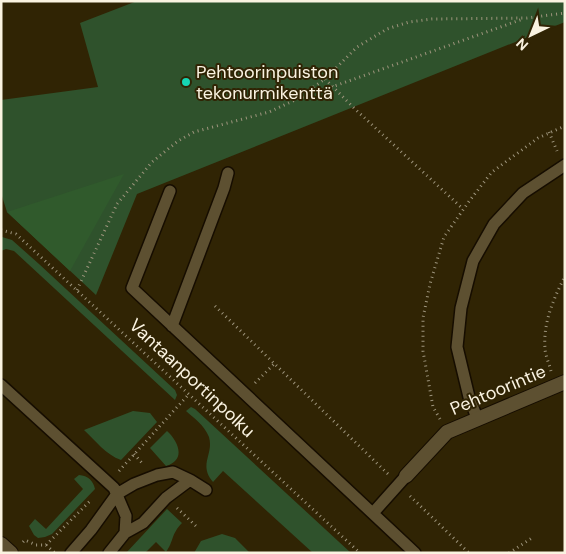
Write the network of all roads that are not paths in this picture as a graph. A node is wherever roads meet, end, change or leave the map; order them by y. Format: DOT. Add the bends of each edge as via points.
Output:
graph roads {
  1 [pos="565,166"];
  2 [pos="228,173"];
  3 [pos="170,191"];
  4 [pos="172,326"];
  5 [pos="561,383"];
  6 [pos="1,385"];
  7 [pos="477,418"];
  8 [pos="190,480"];
  9 [pos="402,481"];
  10 [pos="206,490"];
  11 [pos="118,494"];
  12 [pos="373,513"];
  13 [pos="125,534"];
  14 [pos="1,544"];
  15 [pos="11,553"];
  16 [pos="71,553"];
  17 [pos="109,553"];
  18 [pos="415,553"];
  1 -- 7 [label="lane" via="524,193 500,217 473,261 461,308 457,347"];
  2 -- 4 [label="lane"];
  3 -- 4 [label="lane" via="132,288"];
  4 -- 12 [label="lane"];
  5 -- 7 [label="street, Pehtoorintie"];
  6 -- 11 [label="lane" via="109,482"];
  7 -- 9 [label="street, Pehtoorintie" via="447,432"];
  8 -- 10 [label="lane"];
  8 -- 11 [label="lane" via="174,472 157,475"];
  8 -- 13 [label="lane" via="166,498 143,523"];
  9 -- 12 [label="lane"];
  11 -- 13 [label="lane" via="126,516"];
  11 -- 16 [label="lane"];
  12 -- 18 [label="lane"];
  13 -- 17 [label="lane"];
  14 -- 15 [label="street"];
}
